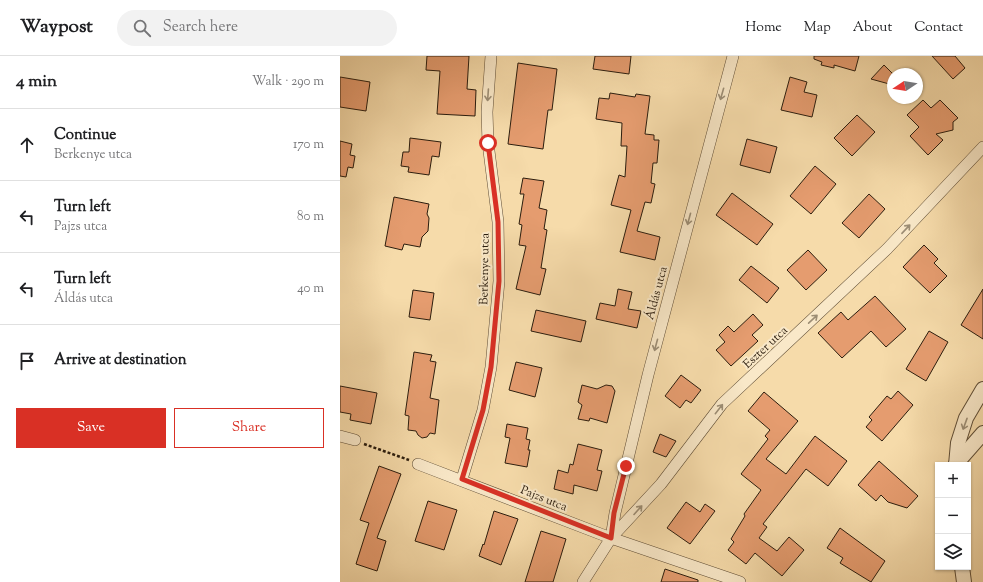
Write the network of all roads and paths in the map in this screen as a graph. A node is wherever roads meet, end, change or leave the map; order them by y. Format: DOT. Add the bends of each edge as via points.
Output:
graph roads {
  1 [pos="491,56"];
  2 [pos="733,56"];
  3 [pos="983,147"];
  4 [pos="983,389"];
  5 [pos="983,433"];
  6 [pos="340,436"];
  7 [pos="355,440"];
  8 [pos="956,462"];
  9 [pos="958,462"];
  10 [pos="418,464"];
  11 [pos="462,479"];
  12 [pos="611,538"];
  13 [pos="962,570"];
  14 [pos="583,582"];
  15 [pos="740,582"];
  16 [pos="964,582"];
  1 -- 11 [label="street, Berkenye utca, one-way" via="488,127 498,222 499,281 491,367 483,410"];
  2 -- 12 [label="street, Áldás utca, one-way" via="650,368 614,513"];
  12 -- 3 [label="street, Eszter utca, one-way" via="661,484 722,404 887,250"];
  4 -- 8 [label="street, one-way" via="966,418 958,443"];
  5 -- 9 [label="street"];
  6 -- 7 [label="street"];
  7 -- 10 [label="path"];
  10 -- 11 [label="street, Pajzs utca"];
  11 -- 12 [label="street, Pajzs utca"];
  12 -- 14 [label="street, Eszter utca"];
  12 -- 15 [label="street, Pajzs utca"];
  13 -- 16 [label="street"];
}
